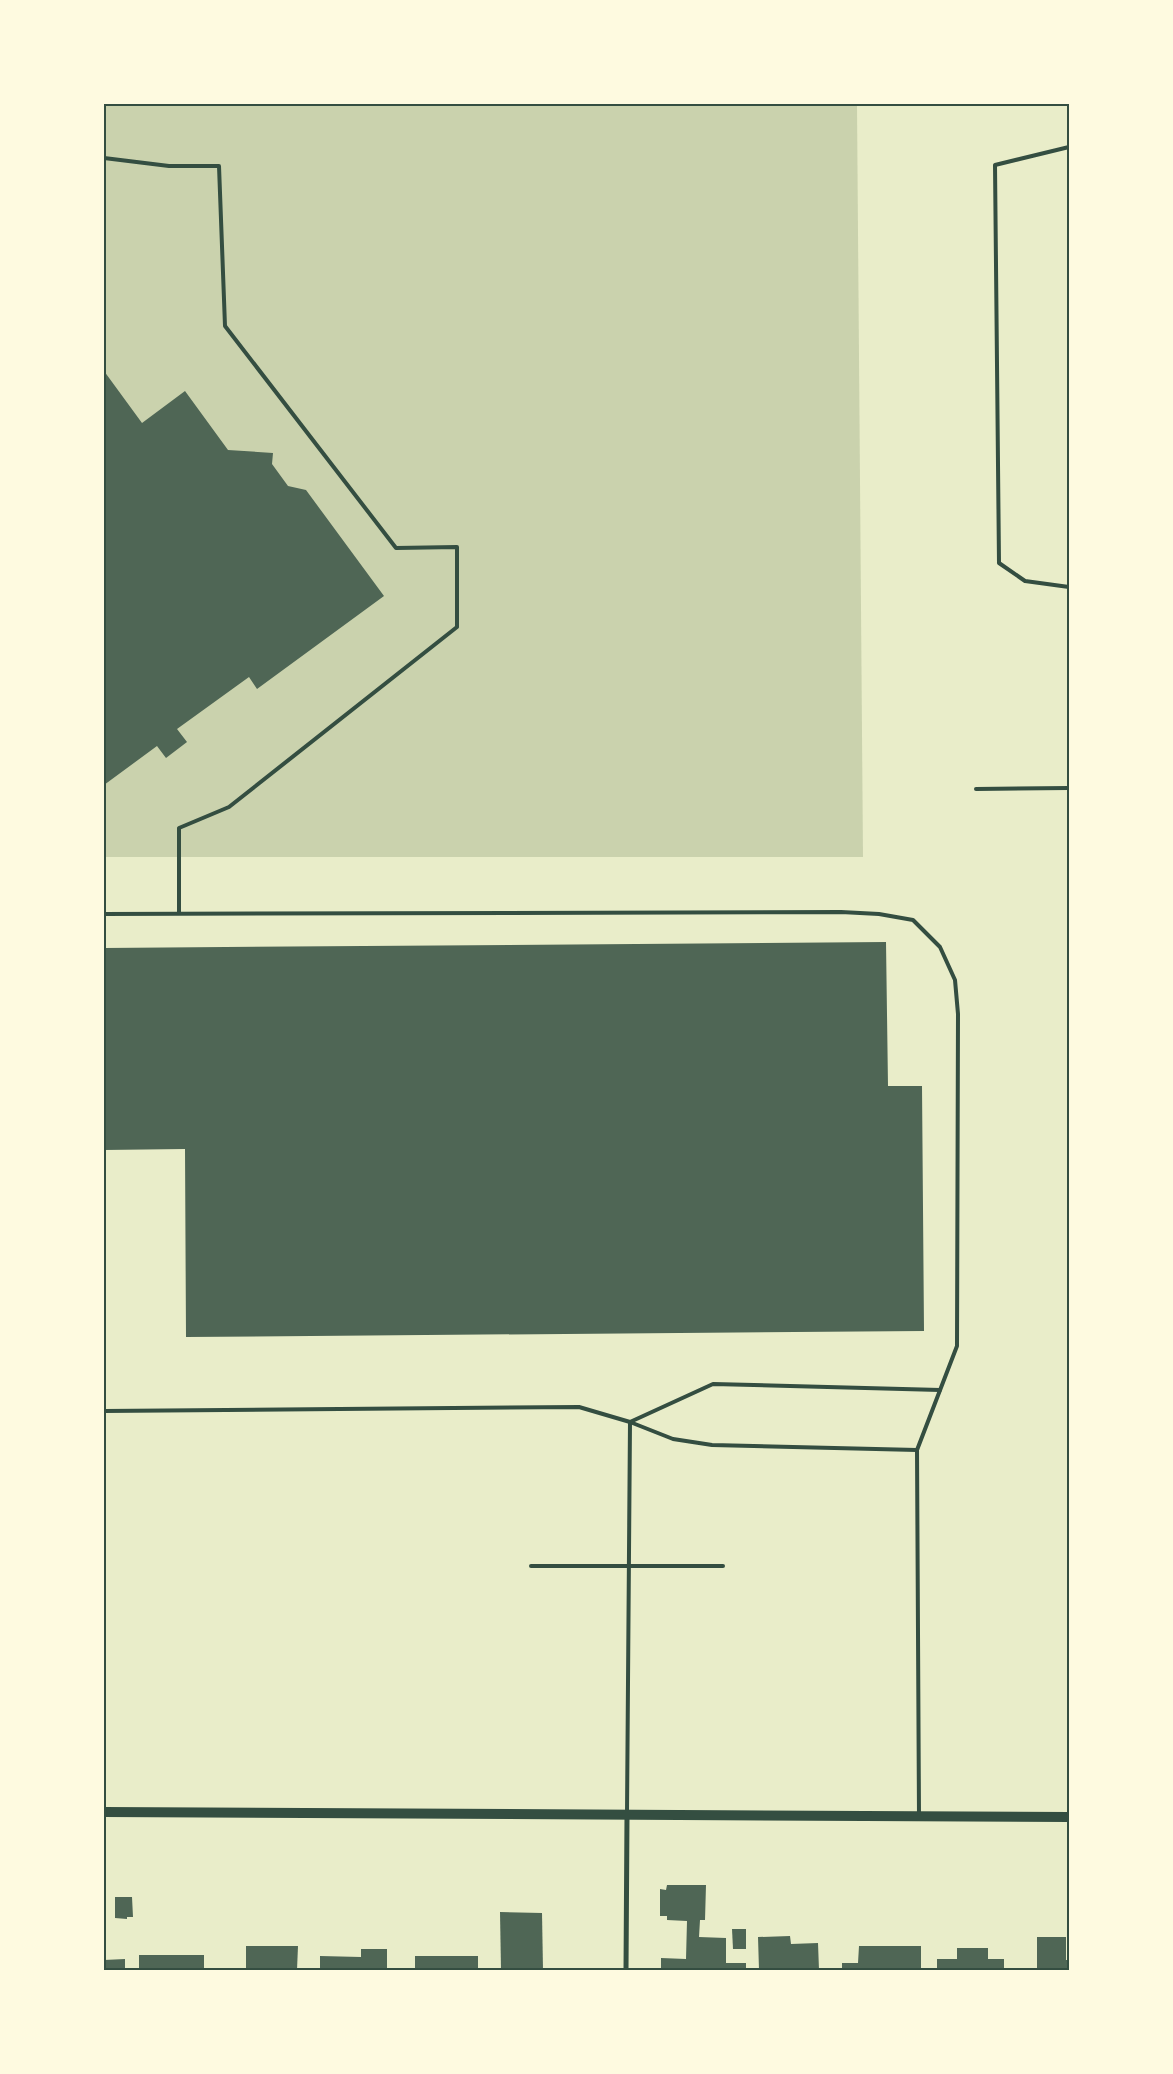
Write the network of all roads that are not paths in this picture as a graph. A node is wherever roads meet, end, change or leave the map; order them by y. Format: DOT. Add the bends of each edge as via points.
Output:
graph roads {
  1 [pos="1069,147"];
  2 [pos="104,158"];
  3 [pos="1069,587"];
  4 [pos="1069,788"];
  5 [pos="976,789"];
  6 [pos="179,913"];
  7 [pos="104,914"];
  8 [pos="940,1390"];
  9 [pos="104,1411"];
  10 [pos="630,1422"];
  11 [pos="917,1450"];
  12 [pos="531,1566"];
  13 [pos="628,1566"];
  14 [pos="724,1566"];
  15 [pos="104,1812"];
  16 [pos="627,1815"];
  17 [pos="918,1816"];
  18 [pos="1069,1817"];
  19 [pos="626,1970"];
  1 -- 3 [label="lane" via="995,165 999,564 1025,581"];
  2 -- 6 [label="lane" via="169,166 218,166 225,326 396,548 457,547 457,627 229,807 179,828"];
  4 -- 5 [label="lane"];
  6 -- 7 [label="lane"];
  6 -- 8 [label="lane" via="841,912 913,920 940,947 956,980 958,1014 957,1346"];
  8 -- 10 [label="lane" via="713,1384"];
  8 -- 11 [label="lane"];
  9 -- 10 [label="lane" via="579,1407"];
  10 -- 11 [label="lane" via="673,1439 712,1445"];
  10 -- 13 [label="lane"];
  11 -- 17 [label="lane"];
  12 -- 13 [label="lane"];
  13 -- 14 [label="lane"];
  13 -- 16 [label="lane"];
  15 -- 16 [label="main road"];
  16 -- 17 [label="main road"];
  16 -- 19 [label="street"];
  17 -- 18 [label="main road"];
}
